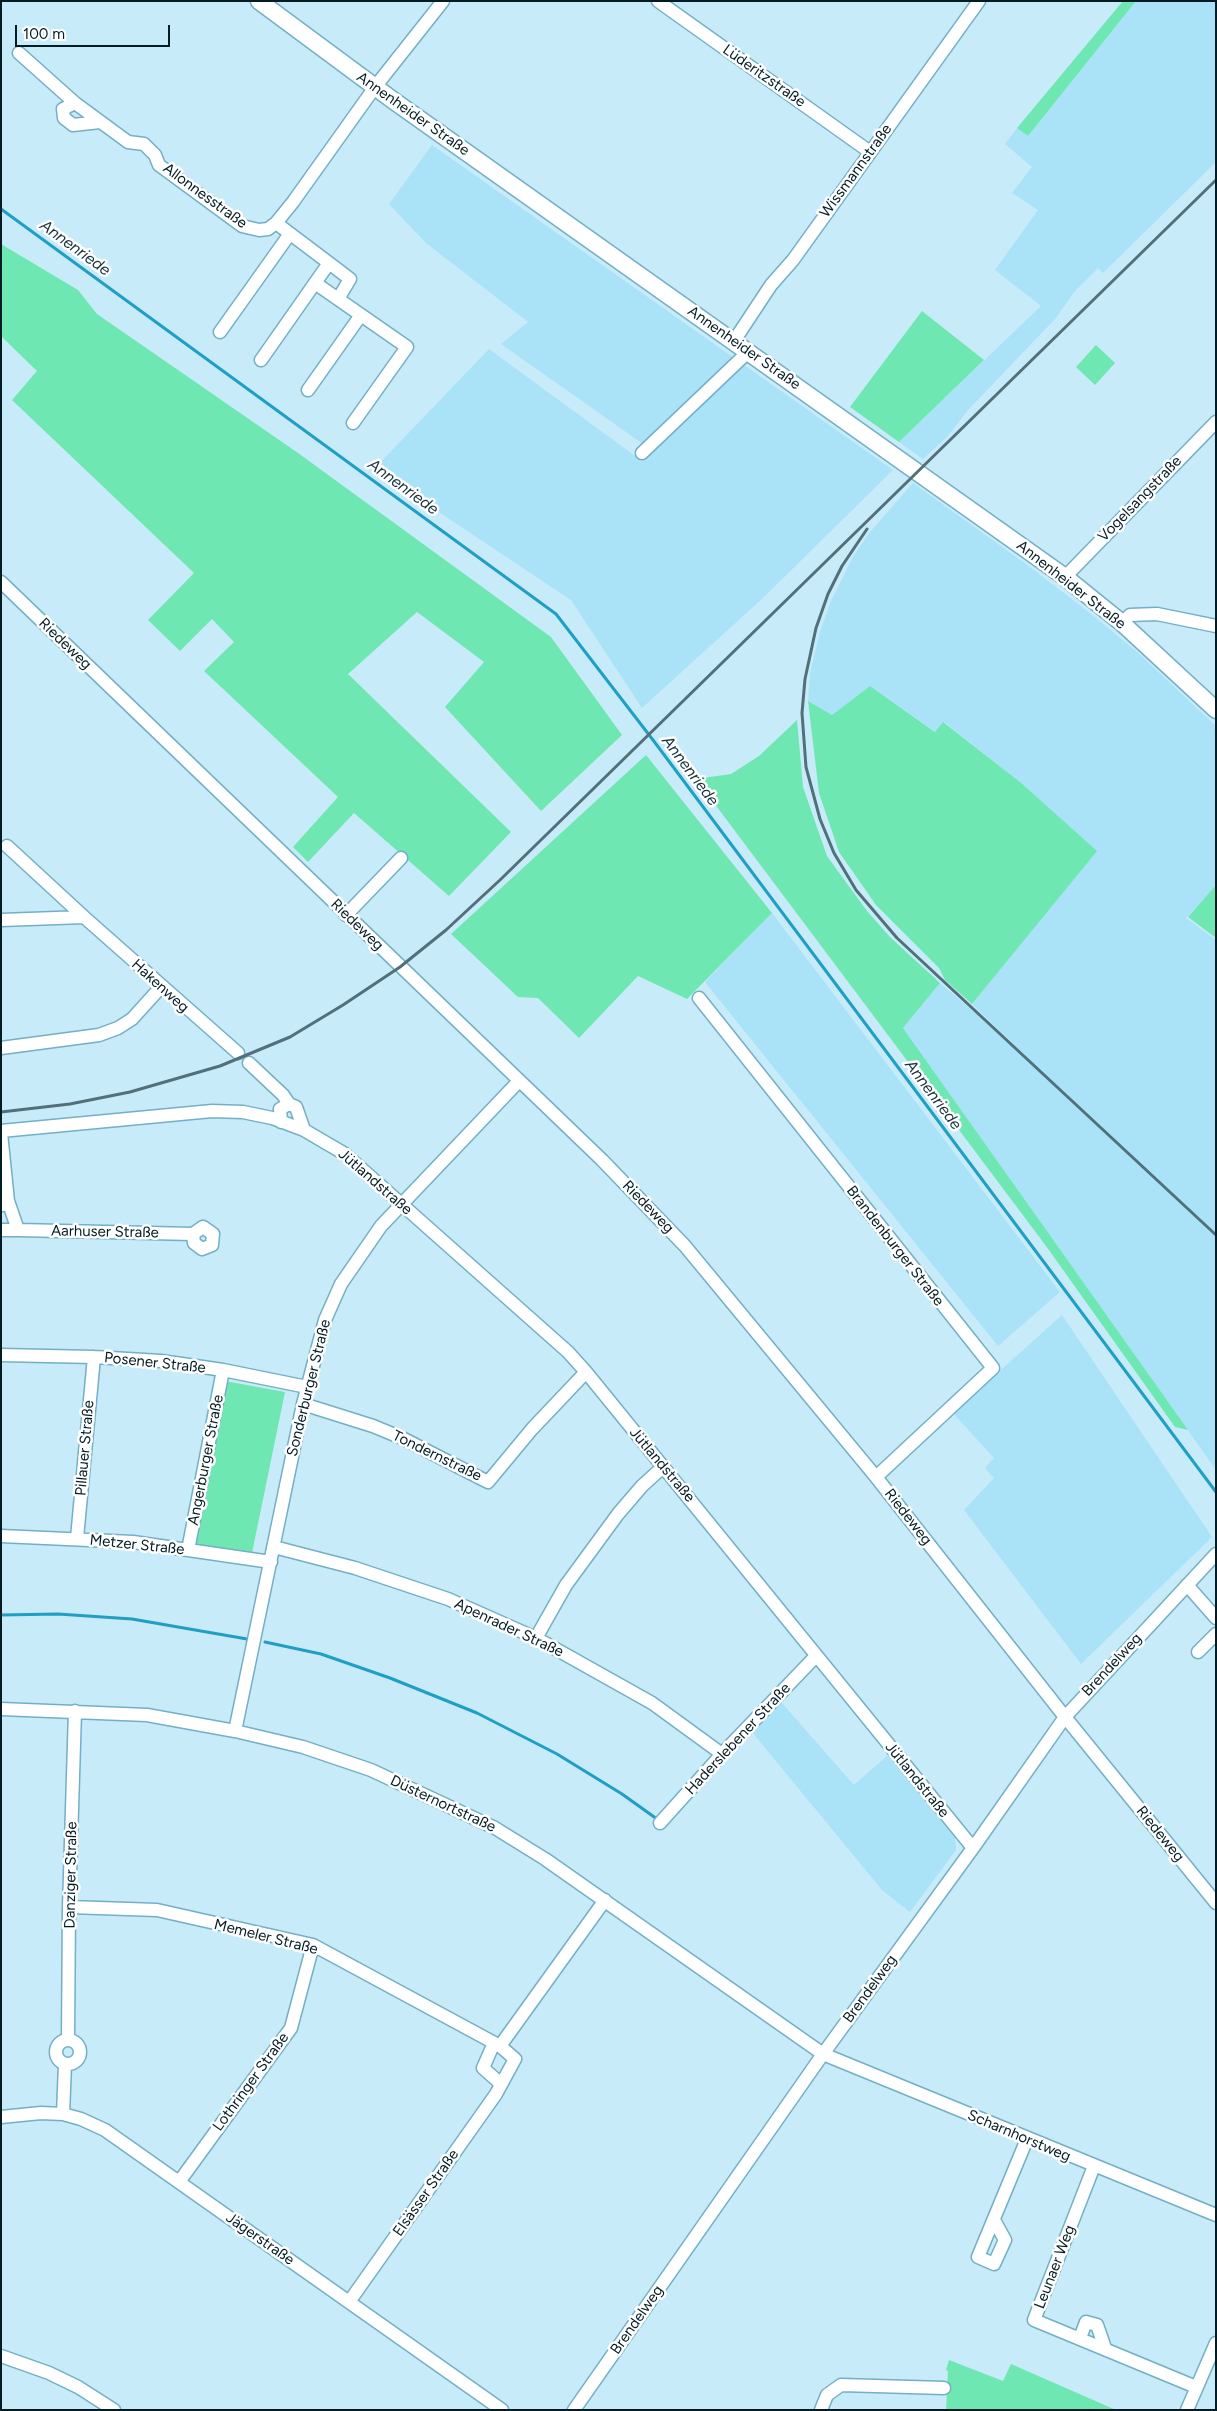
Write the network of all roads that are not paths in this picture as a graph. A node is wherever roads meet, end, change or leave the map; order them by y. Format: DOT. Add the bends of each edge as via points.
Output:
graph roads {
  1 [pos="259,1"];
  2 [pos="443,1"];
  3 [pos="658,1"];
  4 [pos="979,1"];
  5 [pos="19,53"];
  6 [pos="375,87"];
  7 [pos="75,103"];
  8 [pos="100,122"];
  9 [pos="870,152"];
  10 [pos="276,223"];
  11 [pos="289,235"];
  12 [pos="329,263"];
  13 [pos="315,283"];
  14 [pos="338,299"];
  15 [pos="361,315"];
  16 [pos="220,332"];
  17 [pos="734,341"];
  18 [pos="748,352"];
  19 [pos="261,360"];
  20 [pos="308,390"];
  21 [pos="1216,422"];
  22 [pos="353,423"];
  23 [pos="642,454"];
  24 [pos="1065,577"];
  25 [pos="1,582"];
  26 [pos="1122,623"];
  27 [pos="1216,626"];
  28 [pos="1216,710"];
  29 [pos="7,846"];
  30 [pos="401,858"];
  31 [pos="346,914"];
  32 [pos="84,917"];
  33 [pos="1,920"];
  34 [pos="161,988"];
  35 [pos="699,998"];
  36 [pos="1,1048"];
  37 [pos="238,1053"];
  38 [pos="249,1063"];
  39 [pos="519,1081"];
  40 [pos="290,1104"];
  41 [pos="281,1122"];
  42 [pos="304,1130"];
  43 [pos="1,1132"];
  44 [pos="5,1204"];
  45 [pos="401,1204"];
  46 [pos="1,1230"];
  47 [pos="18,1230"];
  48 [pos="193,1234"];
  49 [pos="1,1356"];
  50 [pos="94,1357"];
  51 [pos="223,1370"];
  52 [pos="586,1372"];
  53 [pos="307,1387"];
  54 [pos="303,1404"];
  55 [pos="664,1466"];
  56 [pos="876,1477"];
  57 [pos="1,1536"];
  58 [pos="77,1538"];
  59 [pos="274,1547"];
  60 [pos="188,1550"];
  61 [pos="1216,1554"];
  62 [pos="271,1562"];
  63 [pos="1187,1585"];
  64 [pos="1216,1618"];
  65 [pos="1216,1634"];
  66 [pos="536,1638"];
  67 [pos="1198,1652"];
  68 [pos="816,1656"];
  69 [pos="1,1709"];
  70 [pos="75,1711"];
  71 [pos="1065,1716"];
  72 [pos="235,1731"];
  73 [pos="722,1754"];
  74 [pos="660,1822"];
  75 [pos="973,1848"];
  76 [pos="605,1900"];
  77 [pos="1216,1902"];
  78 [pos="69,1907"];
  79 [pos="313,1945"];
  80 [pos="68,2039"];
  81 [pos="497,2044"];
  82 [pos="823,2054"];
  83 [pos="65,2064"];
  84 [pos="501,2084"];
  85 [pos="63,2114"];
  86 [pos="1,2117"];
  87 [pos="1027,2139"];
  88 [pos="1094,2166"];
  89 [pos="179,2182"];
  90 [pos="1216,2216"];
  91 [pos="994,2220"];
  92 [pos="348,2302"];
  93 [pos="1080,2338"];
  94 [pos="1216,2343"];
  95 [pos="1105,2348"];
  96 [pos="1,2356"];
  97 [pos="1196,2386"];
  98 [pos="944,2388"];
  99 [pos="114,2410"];
  100 [pos="502,2410"];
  101 [pos="574,2410"];
  102 [pos="821,2410"];
  103 [pos="1187,2410"];
  1 -- 6 [label="street, Annenheider Straße"];
  2 -- 6 [label="street"];
  3 -- 9 [label="street, Lüderitzstraße"];
  4 -- 9 [label="street, Wissmannstraße"];
  5 -- 7 [label="street, Allonnesstraße"];
  6 -- 10 [label="street"];
  6 -- 17 [label="street, Annenheider Straße"];
  7 -- 8 [label="street, Allonnesstraße"];
  7 -- 8 [label="street" via="63,109 64,118 73,126"];
  8 -- 10 [label="street, Allonnesstraße" via="128,142 144,144 155,155 159,165 242,226 259,230"];
  9 -- 17 [label="street, Wissmannstraße" via="793,260 771,285"];
  10 -- 11 [label="street"];
  11 -- 12 [label="street"];
  11 -- 16 [label="street"];
  12 -- 13 [label="street"];
  12 -- 14 [label="street" via="350,279"];
  13 -- 14 [label="street"];
  13 -- 19 [label="street"];
  14 -- 15 [label="street"];
  15 -- 20 [label="street"];
  15 -- 22 [label="street" via="406,347"];
  17 -- 18 [label="street, Annenheider Straße"];
  18 -- 23 [label="street"];
  18 -- 24 [label="street, Annenheider Straße"];
  21 -- 24 [label="street, Vogelsangstraße"];
  24 -- 26 [label="street, Annenheider Straße"];
  25 -- 31 [label="street, Riedeweg"];
  26 -- 27 [label="street" via="1130,615 1157,614"];
  26 -- 28 [label="street, Annenheider Straße"];
  29 -- 32 [label="street, Hakenweg"];
  30 -- 31 [label="street"];
  31 -- 39 [label="street, Riedeweg"];
  32 -- 33 [label="street"];
  32 -- 34 [label="street, Hakenweg"];
  34 -- 36 [label="street" via="132,1019 118,1028 99,1035"];
  34 -- 37 [label="street, Hakenweg"];
  35 -- 56 [label="street, Brandenburger Straße" via="992,1368"];
  38 -- 40 [label="street"];
  39 -- 45 [label="street, Sonderburger Straße"];
  39 -- 56 [label="street, Riedeweg" via="685,1246"];
  40 -- 41 [label="street" via="280,1109"];
  40 -- 42 [label="street" via="296,1107"];
  41 -- 42 [label="street, Jütlandstraße"];
  41 -- 43 [label="street, Jütlandstraße" via="243,1112 212,1111"];
  42 -- 45 [label="street, Jütlandstraße" via="345,1154"];
  43 -- 44 [label="street"];
  44 -- 47 [label="street"];
  45 -- 52 [label="street, Jütlandstraße" via="568,1352"];
  45 -- 53 [label="street, Sonderburger Straße" via="381,1226 341,1284 325,1320"];
  46 -- 47 [label="street, Aarhuser Straße"];
  47 -- 48 [label="street, Aarhuser Straße"];
  49 -- 50 [label="street, Posener Straße"];
  50 -- 51 [label="street, Posener Straße" via="161,1361"];
  50 -- 58 [label="street, Pillauer Straße"];
  51 -- 53 [label="street, Posener Straße"];
  51 -- 60 [label="street, Angerburger Straße"];
  52 -- 54 [label="street, Tondernstraße" via="488,1482 395,1434"];
  52 -- 55 [label="street, Jütlandstraße"];
  53 -- 54 [label="street, Sonderburger Straße"];
  54 -- 59 [label="street, Sonderburger Straße"];
  55 -- 66 [label="street" via="618,1514 566,1585"];
  55 -- 68 [label="street, Jütlandstraße"];
  56 -- 71 [label="street, Riedeweg"];
  57 -- 58 [label="street, Metzer Straße"];
  58 -- 60 [label="street, Metzer Straße"];
  59 -- 62 [label="street, Sonderburger Straße"];
  59 -- 66 [label="street, Apenrader Straße" via="355,1568 448,1599"];
  60 -- 62 [label="street, Metzer Straße"];
  61 -- 63 [label="street, Brendelweg"];
  62 -- 72 [label="street, Sonderburger Straße"];
  63 -- 64 [label="street"];
  63 -- 71 [label="street, Brendelweg"];
  65 -- 67 [label="street"];
  66 -- 73 [label="street, Apenrader Straße" via="652,1703"];
  68 -- 73 [label="street, Haderslebener Straße"];
  68 -- 75 [label="street, Jütlandstraße"];
  69 -- 70 [label="street, Düsternortstraße"];
  70 -- 72 [label="street, Düsternortstraße" via="147,1715"];
  70 -- 78 [label="street, Danziger Straße"];
  71 -- 75 [label="street, Brendelweg"];
  71 -- 77 [label="street, Riedeweg"];
  72 -- 76 [label="street, Düsternortstraße" via="303,1747 371,1770 495,1828"];
  73 -- 74 [label="street, Haderslebener Straße"];
  75 -- 82 [label="street, Brendelweg"];
  76 -- 81 [label="street"];
  76 -- 82 [label="street, Düsternortstraße"];
  78 -- 79 [label="street, Memeler Straße" via="157,1910"];
  78 -- 80 [label="street, Danziger Straße"];
  79 -- 81 [label="street, Memeler Straße"];
  79 -- 89 [label="street, Lothringer Straße" via="291,2028"];
  80 -- 83 [label="street" via="56,2048 56,2056"];
  80 -- 83 [label="street" via="79,2045 80,2052 78,2059"];
  81 -- 84 [label="street" via="483,2068"];
  81 -- 84 [label="street, Elsässer Straße" via="515,2059"];
  82 -- 87 [label="street, Scharnhorstweg"];
  82 -- 101 [label="street, Brendelweg"];
  83 -- 85 [label="street"];
  84 -- 92 [label="street, Elsässer Straße"];
  85 -- 86 [label="street, Jägerstraße"];
  85 -- 89 [label="street, Jägerstraße" via="105,2130"];
  87 -- 88 [label="street, Scharnhorstweg"];
  87 -- 91 [label="street"];
  88 -- 90 [label="street, Scharnhorstweg"];
  88 -- 93 [label="street, Leunaer Weg" via="1034,2320"];
  89 -- 92 [label="street, Jägerstraße"];
  92 -- 100 [label="street, Jägerstraße"];
  93 -- 95 [label="street, Leunaer Weg"];
  93 -- 95 [label="street" via="1086,2322 1098,2325"];
  94 -- 97 [label="street"];
  95 -- 97 [label="street, Leunaer Weg"];
  96 -- 99 [label="street" via="74,2385"];
  97 -- 103 [label="street"];
  98 -- 102 [label="street" via="841,2385 827,2395"];
}
